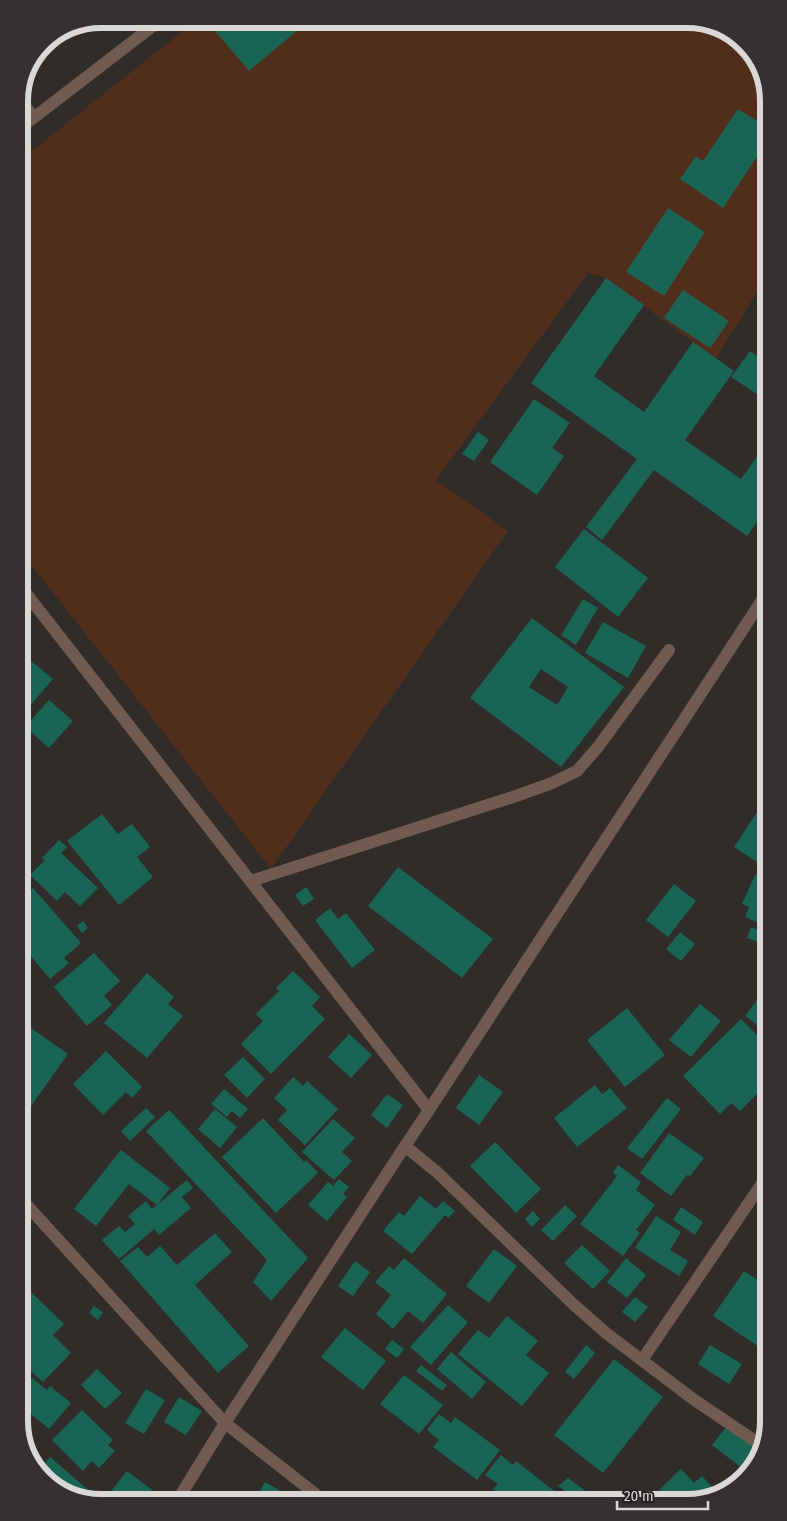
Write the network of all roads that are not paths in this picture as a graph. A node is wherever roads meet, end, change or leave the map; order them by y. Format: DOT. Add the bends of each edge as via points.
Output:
graph roads {
  1 [pos="150,28"];
  2 [pos="28,110"];
  3 [pos="34,117"];
  4 [pos="28,122"];
  5 [pos="28,595"];
  6 [pos="759,605"];
  7 [pos="669,650"];
  8 [pos="251,881"];
  9 [pos="429,1110"];
  10 [pos="405,1146"];
  11 [pos="759,1188"];
  12 [pos="28,1206"];
  13 [pos="642,1360"];
  14 [pos="225,1423"];
  15 [pos="756,1442"];
  16 [pos="182,1493"];
  17 [pos="315,1493"];
  1 -- 3 [label="street"];
  2 -- 3 [label="street"];
  3 -- 4 [label="street"];
  5 -- 8 [label="street"];
  6 -- 9 [label="street"];
  7 -- 8 [label="street" via="577,771 525,793"];
  8 -- 9 [label="street"];
  9 -- 10 [label="street"];
  10 -- 13 [label="street" via="438,1173 606,1333"];
  10 -- 14 [label="street"];
  11 -- 13 [label="street"];
  12 -- 14 [label="street"];
  13 -- 15 [label="street"];
  14 -- 16 [label="street"];
  14 -- 17 [label="street"];
}
